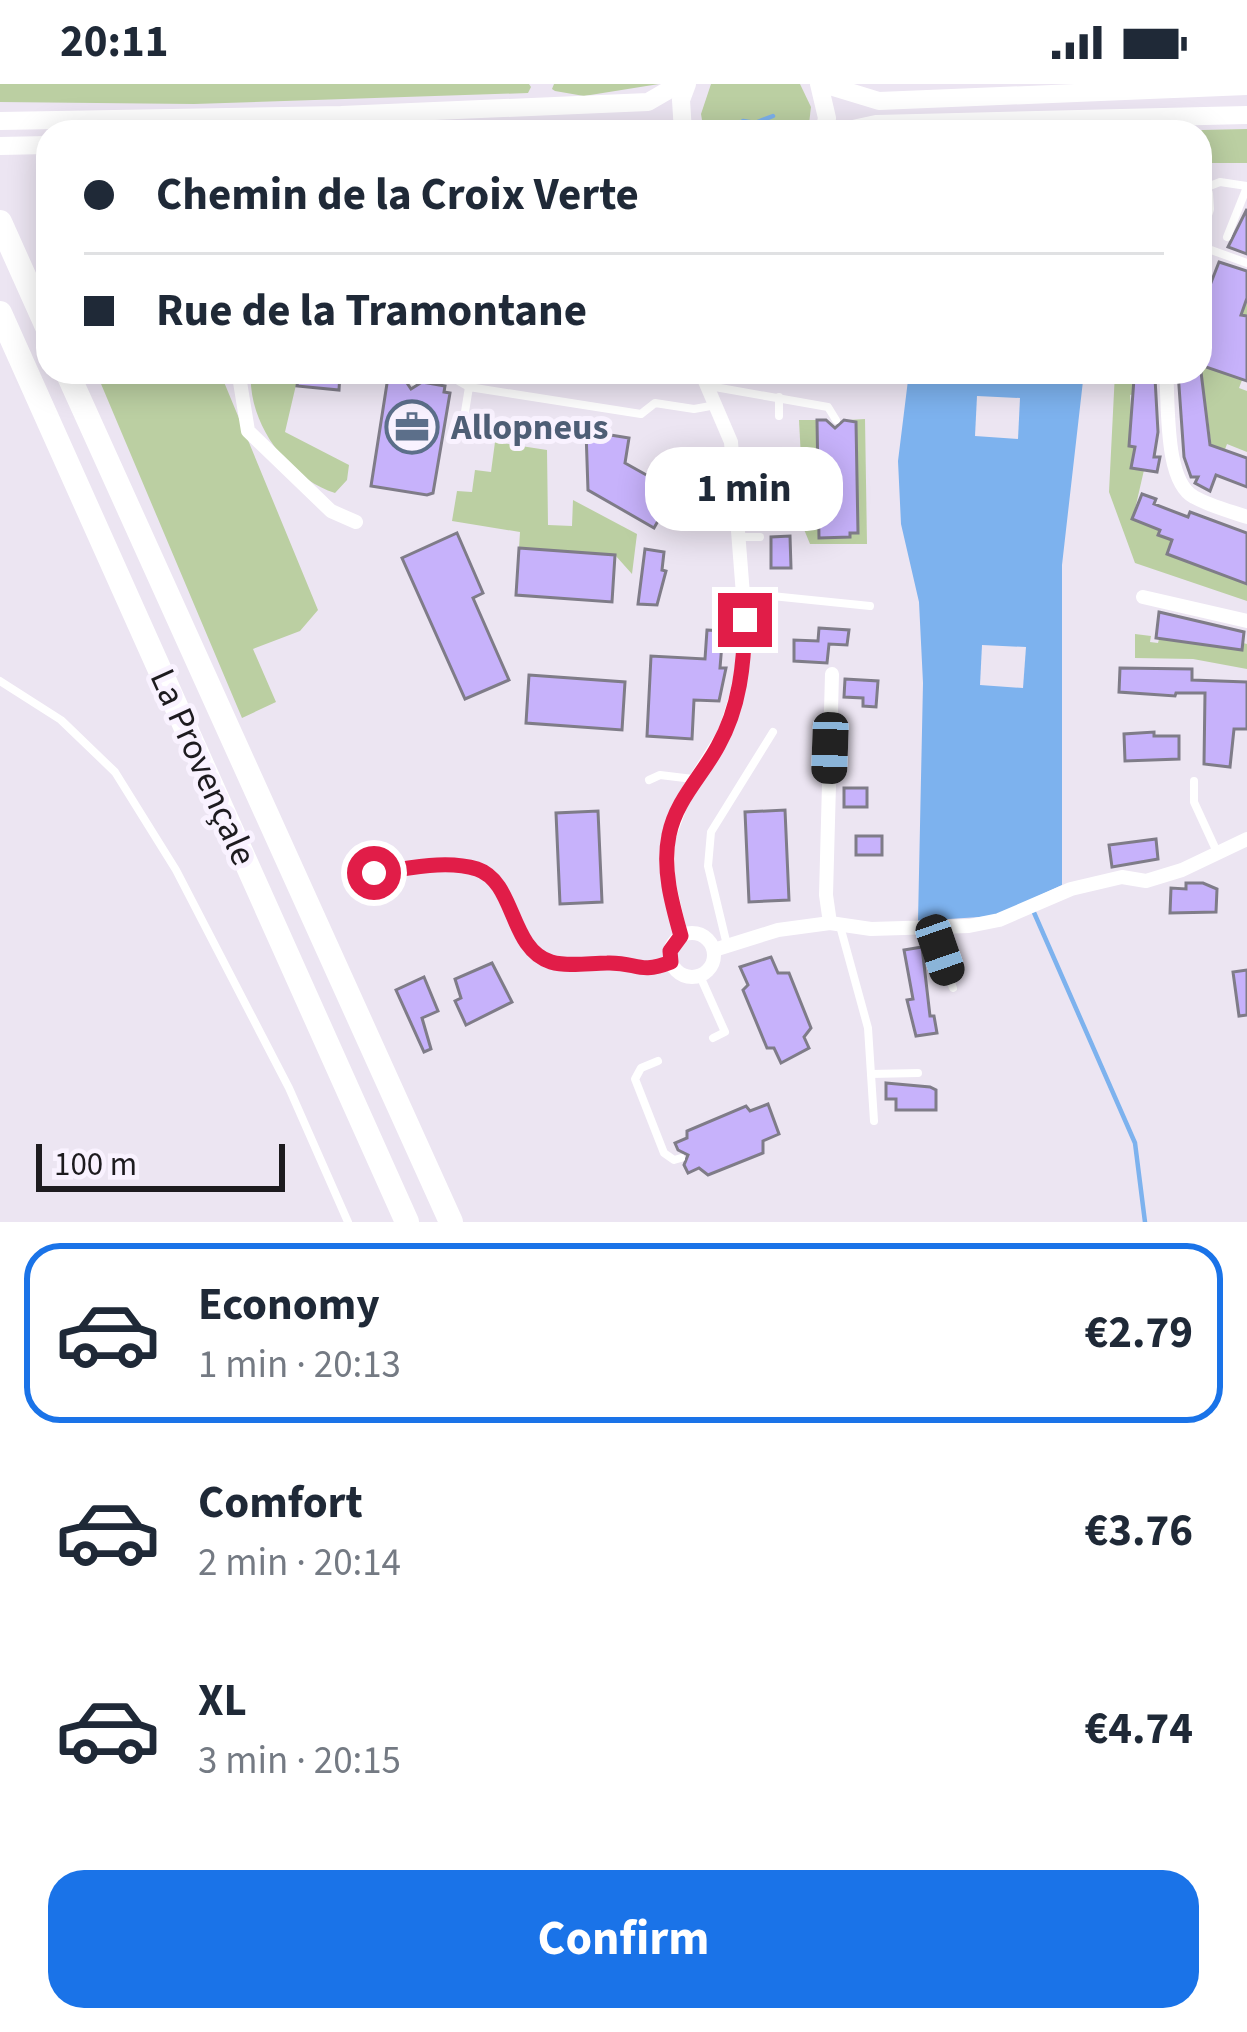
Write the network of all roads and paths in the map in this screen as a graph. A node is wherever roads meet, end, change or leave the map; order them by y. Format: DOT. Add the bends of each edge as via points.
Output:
graph roads {
  1 [pos="683,84"];
  2 [pos="821,84"];
  3 [pos="1247,86"];
  4 [pos="1247,115"];
  5 [pos="36,120"];
  6 [pos="57,120"];
  7 [pos="682,120"];
  8 [pos="826,120"];
  9 [pos="1041,120"];
  10 [pos="0,121"];
  11 [pos="36,145"];
  12 [pos="0,146"];
  13 [pos="1212,185"];
  14 [pos="1247,187"];
  15 [pos="0,223"];
  16 [pos="1227,237"];
  17 [pos="1212,250"];
  18 [pos="1247,263"];
  19 [pos="36,302"];
  20 [pos="0,313"];
  21 [pos="73,384"];
  22 [pos="240,384"];
  23 [pos="464,384"];
  24 [pos="706,384"];
  25 [pos="723,384"];
  26 [pos="1167,384"];
  27 [pos="469,387"];
  28 [pos="778,398"];
  29 [pos="716,405"];
  30 [pos="779,416"];
  31 [pos="464,418"];
  32 [pos="836,420"];
  33 [pos="1247,517"];
  34 [pos="356,522"];
  35 [pos="739,537"];
  36 [pos="760,537"];
  37 [pos="738,585"];
  38 [pos="1144,597"];
  39 [pos="870,607"];
  40 [pos="719,619"];
  41 [pos="745,620"];
  42 [pos="1247,621"];
  43 [pos="832,674"];
  44 [pos="0,681"];
  45 [pos="773,732"];
  46 [pos="695,779"];
  47 [pos="649,780"];
  48 [pos="1194,782"];
  49 [pos="1247,839"];
  50 [pos="1218,854"];
  51 [pos="374,873"];
  52 [pos="836,925"];
  53 [pos="940,926"];
  54 [pos="681,936"];
  55 [pos="721,948"];
  56 [pos="671,962"];
  57 [pos="700,976"];
  58 [pos="953,988"];
  59 [pos="713,1038"];
  60 [pos="658,1061"];
  61 [pos="918,1073"];
  62 [pos="872,1074"];
  63 [pos="874,1121"];
  64 [pos="681,1158"];
  65 [pos="348,1222"];
  66 [pos="407,1222"];
  67 [pos="451,1222"];
  1 -- 6 [label="main road" via="648,101"];
  1 -- 7 [label="main road"];
  2 -- 3 [label="main road" via="879,101"];
  2 -- 8 [label="main road"];
  4 -- 9 [label="main road"];
  5 -- 10 [label="main road"];
  11 -- 12 [label="main road"];
  13 -- 14 [label="lane"];
  14 -- 16 [label="lane"];
  15 -- 19 [label="highway"];
  17 -- 18 [label="lane"];
  20 -- 66 [label="highway, La Provençale"];
  21 -- 67 [label="highway, La Provençale"];
  22 -- 34 [label="street" via="248,431 331,512"];
  23 -- 27 [label="lane"];
  24 -- 29 [label="street"];
  25 -- 28 [label="lane"];
  26 -- 33 [label="street" via="1180,485"];
  27 -- 29 [label="lane" via="641,414 655,404"];
  27 -- 31 [label="lane"];
  28 -- 30 [label="lane"];
  28 -- 32 [label="lane" via="828,407"];
  29 -- 35 [label="street" via="731,442"];
  35 -- 36 [label="lane"];
  35 -- 37 [label="street"];
  37 -- 39 [label="lane"];
  37 -- 41 [label="street"];
  38 -- 42 [label="street"];
  40 -- 41 [label="lane"];
  41 -- 46 [label="street" via="732,714"];
  43 -- 52 [label="street" via="826,896"];
  44 -- 65 [label="lane" via="61,720 115,772 176,870"];
  45 -- 55 [label="lane" via="711,832"];
  46 -- 47 [label="lane"];
  46 -- 54 [label="street" via="668,839"];
  48 -- 50 [label="lane" via="1194,802"];
  49 -- 50 [label="street"];
  50 -- 53 [label="street" via="1146,880 1122,877 1064,891 1001,919"];
  51 -- 56 [label="lane" via="447,864 479,869 495,879 532,951 548,962 616,962 648,971"];
  52 -- 53 [label="street"];
  52 -- 55 [label="street" via="778,930"];
  52 -- 62 [label="lane" via="868,1028"];
  53 -- 58 [label="lane"];
  54 -- 55 [label="street" via="694,933"];
  54 -- 56 [label="street"];
  55 -- 57 [label="street"];
  56 -- 57 [label="street" via="683,976"];
  57 -- 59 [label="lane" via="725,1032"];
  60 -- 64 [label="lane" via="635,1079 664,1153"];
  61 -- 62 [label="lane"];
  62 -- 63 [label="lane"];
}
